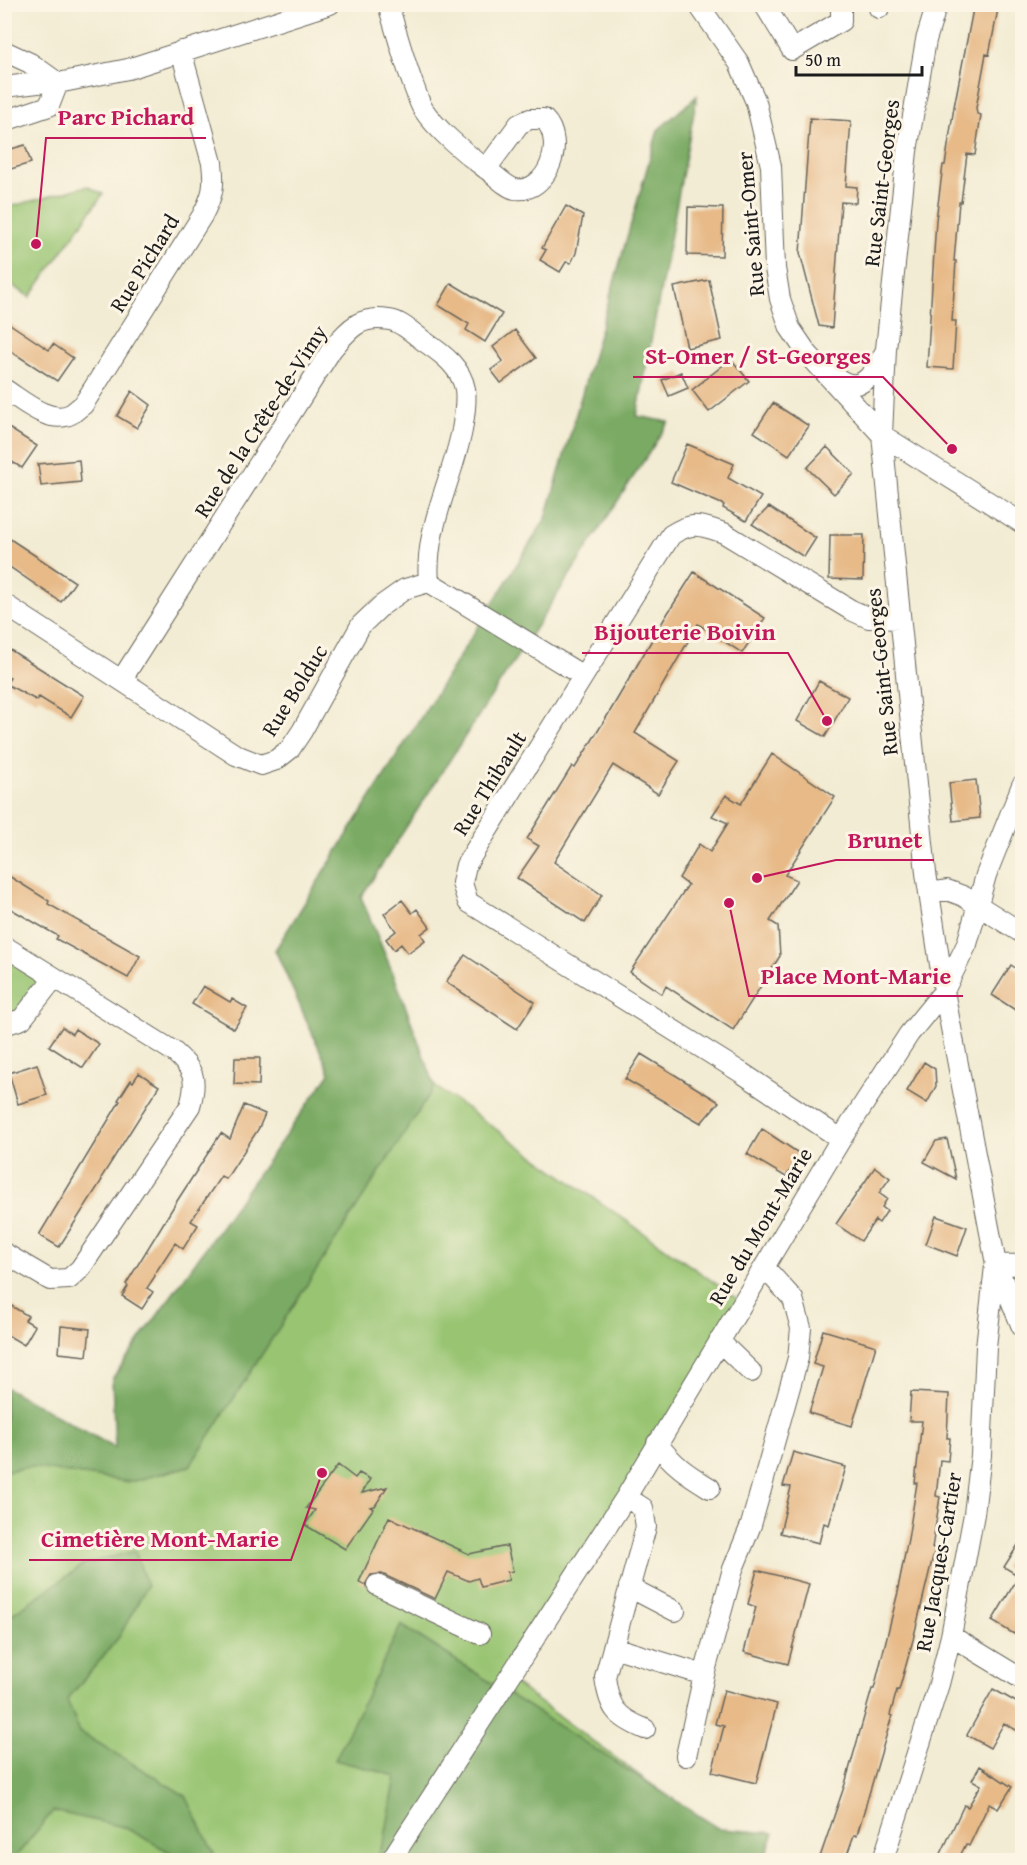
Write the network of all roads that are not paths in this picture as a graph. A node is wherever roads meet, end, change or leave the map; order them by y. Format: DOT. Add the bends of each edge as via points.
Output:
graph roads {
  1 [pos="330,4"];
  2 [pos="388,4"];
  3 [pos="698,4"];
  4 [pos="764,4"];
  5 [pos="841,4"];
  6 [pos="937,4"];
  7 [pos="4,51"];
  8 [pos="181,51"];
  9 [pos="58,83"];
  10 [pos="4,87"];
  11 [pos="4,121"];
  12 [pos="486,169"];
  13 [pos="886,350"];
  14 [pos="807,353"];
  15 [pos="4,389"];
  16 [pos="882,435"];
  17 [pos="1023,523"];
  18 [pos="429,582"];
  19 [pos="4,604"];
  20 [pos="899,619"];
  21 [pos="583,676"];
  22 [pos="122,679"];
  23 [pos="1023,785"];
  24 [pos="929,893"];
  25 [pos="977,905"];
  26 [pos="1023,933"];
  27 [pos="4,946"];
  28 [pos="54,978"];
  29 [pos="944,991"];
  30 [pos="4,1025"];
  31 [pos="841,1139"];
  32 [pos="4,1253"];
  33 [pos="996,1264"];
  34 [pos="1023,1265"];
  35 [pos="764,1267"];
  36 [pos="1023,1327"];
  37 [pos="719,1341"];
  38 [pos="752,1372"];
  39 [pos="657,1443"];
  40 [pos="710,1488"];
  41 [pos="626,1497"];
  42 [pos="377,1585"];
  43 [pos="629,1587"];
  44 [pos="675,1611"];
  45 [pos="480,1634"];
  46 [pos="951,1636"];
  47 [pos="613,1647"];
  48 [pos="704,1675"];
  49 [pos="1023,1679"];
  50 [pos="645,1729"];
  51 [pos="686,1756"];
  52 [pos="390,1860"];
  53 [pos="883,1860"];
  1 -- 8 [label="street"];
  2 -- 12 [label="street" via="423,109"];
  3 -- 14 [label="street, Rue Saint-Omer" via="739,63 756,102 771,166 780,299 790,328"];
  4 -- 5 [label="street" via="792,50 841,21"];
  6 -- 13 [label="street, Rue Saint-Georges" via="926,40 907,151"];
  7 -- 9 [label="street"];
  8 -- 9 [label="street" via="128,69"];
  8 -- 15 [label="street, Rue Pichard" via="213,173 213,196 83,405 71,414 56,417"];
  9 -- 10 [label="street"];
  9 -- 11 [label="street" via="49,106"];
  13 -- 14 [label="street" via="871,376 860,384 839,380"];
  13 -- 16 [label="street, Rue Saint-Georges"];
  14 -- 16 [label="street, Rue Saint-Omer"];
  16 -- 17 [label="street, Rue Saint-Omer"];
  16 -- 20 [label="street, Rue Saint-Georges"];
  18 -- 21 [label="street"];
  18 -- 22 [label="street, Rue Bolduc" via="405,589 361,625 290,749 261,765 236,755"];
  18 -- 22 [label="street, Rue de la Crête-de-Vimy" via="430,542 458,450 465,388 448,358 393,320 359,321 332,349"];
  19 -- 22 [label="street, Rue Bolduc"];
  20 -- 21 [label="street, Rue Thibault" via="869,618 724,533 686,525 671,535"];
  20 -- 24 [label="street, Rue Saint-Georges"];
  21 -- 31 [label="street, Rue Thibault" via="466,864 462,883 468,902"];
  23 -- 25 [label="street, Rue du Mont-Marie"];
  24 -- 25 [label="street" via="946,890"];
  24 -- 29 [label="street, Rue Saint-Georges"];
  25 -- 26 [label="street"];
  25 -- 29 [label="street, Rue du Mont-Marie" via="967,944"];
  27 -- 28 [label="street"];
  28 -- 30 [label="street" via="22,1019"];
  28 -- 32 [label="street" via="173,1051 194,1075 194,1093 190,1107 80,1269 69,1279 50,1280"];
  29 -- 31 [label="street, Rue du Mont-Marie" via="909,1034"];
  29 -- 33 [label="street, Rue Saint-Georges"];
  31 -- 35 [label="street, Rue du Mont-Marie"];
  33 -- 34 [label="street"];
  33 -- 36 [label="street, Rue Saint-Georges"];
  33 -- 46 [label="street, Rue Jacques-Cartier" via="974,1514"];
  35 -- 37 [label="street, Rue du Mont-Marie"];
  35 -- 48 [label="street" via="793,1299 801,1328 798,1358"];
  37 -- 38 [label="street"];
  37 -- 39 [label="street, Rue du Mont-Marie"];
  39 -- 40 [label="street" via="669,1460"];
  39 -- 41 [label="street, Rue du Mont-Marie"];
  41 -- 43 [label="street" via="643,1508 646,1527"];
  41 -- 52 [label="street, Rue du Mont-Marie"];
  42 -- 45 [label="street"];
  43 -- 44 [label="street"];
  43 -- 47 [label="street"];
  46 -- 49 [label="street"];
  46 -- 53 [label="street, Rue Jacques-Cartier"];
  47 -- 48 [label="street"];
  47 -- 50 [label="street" via="605,1677 612,1708"];
  48 -- 51 [label="street"];
}
